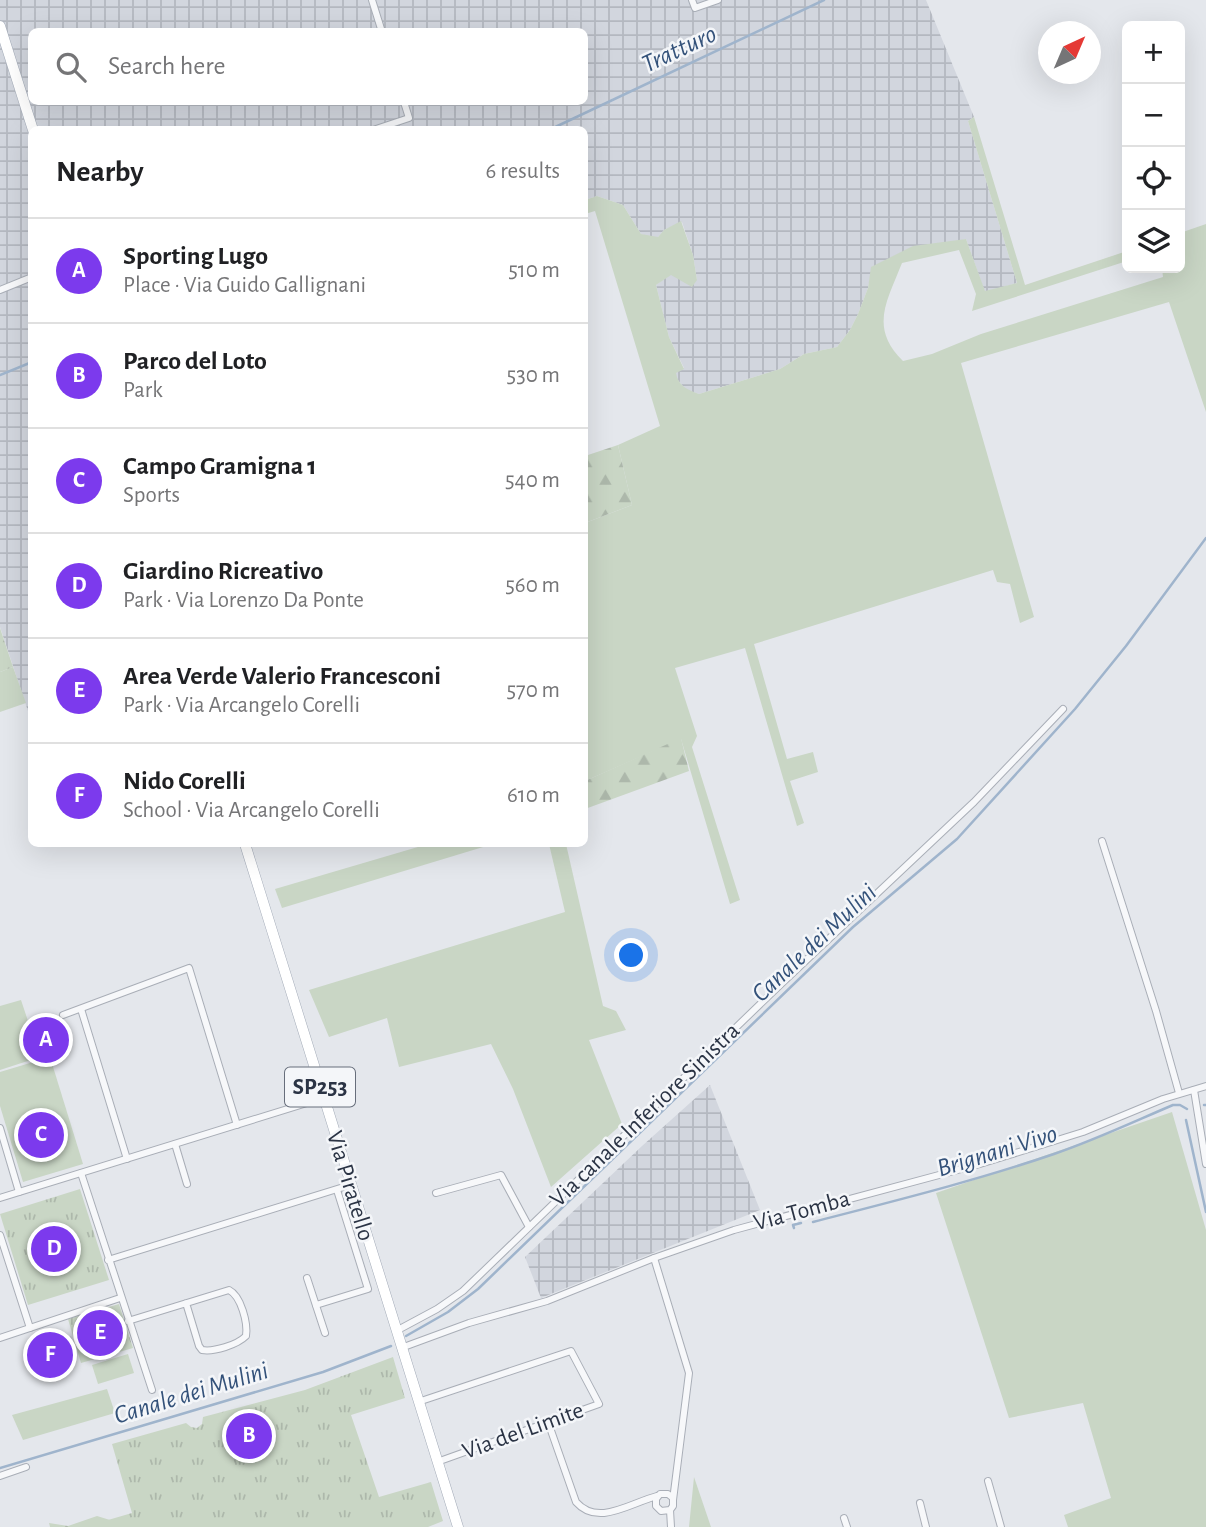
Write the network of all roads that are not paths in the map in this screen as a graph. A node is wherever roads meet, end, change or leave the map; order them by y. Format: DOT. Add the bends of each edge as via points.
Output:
graph roads {
  1 [pos="372,0"];
  2 [pos="692,0"];
  3 [pos="718,0"];
  4 [pos="0,26"];
  5 [pos="381,28"];
  6 [pos="3,48"];
  7 [pos="405,105"];
  8 [pos="32,126"];
  9 [pos="385,126"];
  10 [pos="28,279"];
  11 [pos="0,290"];
  12 [pos="1063,709"];
  13 [pos="1102,841"];
  14 [pos="246,847"];
  15 [pos="81,1009"];
  16 [pos="63,1015"];
  17 [pos="1206,1086"];
  18 [pos="1194,1090"];
  19 [pos="1178,1093"];
  20 [pos="323,1098"];
  21 [pos="237,1125"];
  22 [pos="0,1130"];
  23 [pos="175,1144"];
  24 [pos="127,1160"];
  25 [pos="1206,1164"];
  26 [pos="81,1173"];
  27 [pos="187,1184"];
  28 [pos="350,1185"];
  29 [pos="337,1190"];
  30 [pos="19,1192"];
  31 [pos="436,1193"];
  32 [pos="0,1198"];
  33 [pos="529,1227"];
  34 [pos="0,1235"];
  35 [pos="654,1258"];
  36 [pos="108,1259"];
  37 [pos="307,1278"];
  38 [pos="120,1298"];
  39 [pos="186,1303"];
  40 [pos="316,1305"];
  41 [pos="128,1321"];
  42 [pos="30,1328"];
  43 [pos="396,1331"];
  44 [pos="325,1333"];
  45 [pos="0,1338"];
  46 [pos="401,1348"];
  47 [pos="152,1390"];
  48 [pos="418,1402"];
  49 [pos="548,1422"];
  50 [pos="437,1462"];
  51 [pos="26,1467"];
  52 [pos="0,1476"];
  53 [pos="677,1478"];
  54 [pos="988,1481"];
  55 [pos="666,1493"];
  56 [pos="657,1496"];
  57 [pos="673,1500"];
  58 [pos="920,1503"];
  59 [pos="670,1510"];
  60 [pos="844,1518"];
  61 [pos="458,1527"];
  62 [pos="671,1527"];
  63 [pos="847,1527"];
  64 [pos="926,1527"];
  65 [pos="1001,1527"];
  1 -- 5 [label="street"];
  2 -- 3 [label="street" via="695,8"];
  4 -- 6 [label="main road"];
  6 -- 8 [label="main road"];
  7 -- 9 [label="street" via="409,118"];
  10 -- 11 [label="street"];
  12 -- 33 [label="street, Via canale Inferiore Sinistra" via="974,802"];
  13 -- 19 [label="street"];
  14 -- 20 [label="main road, Via Piratello / SP253"];
  15 -- 16 [label="street"];
  15 -- 21 [label="street" via="189,968"];
  15 -- 24 [label="street"];
  17 -- 18 [label="street, Via Tomba"];
  18 -- 19 [label="street, Via Tomba"];
  18 -- 25 [label="street"];
  19 -- 35 [label="street, Via Tomba" via="1083,1132 773,1218"];
  20 -- 21 [label="street"];
  20 -- 28 [label="main road, Via Piratello / SP253"];
  21 -- 23 [label="street"];
  22 -- 30 [label="street"];
  23 -- 24 [label="street"];
  23 -- 27 [label="street"];
  24 -- 26 [label="street"];
  26 -- 30 [label="street"];
  26 -- 36 [label="street"];
  28 -- 29 [label="street"];
  28 -- 43 [label="main road, Via Piratello / SP253"];
  29 -- 36 [label="street"];
  29 -- 40 [label="street" via="368,1289"];
  30 -- 32 [label="street"];
  31 -- 33 [label="street" via="501,1175"];
  33 -- 43 [label="street, Via canale Inferiore Sinistra" via="463,1291"];
  34 -- 42 [label="street"];
  35 -- 46 [label="street, Via Tomba" via="547,1301"];
  35 -- 53 [label="street" via="689,1373"];
  36 -- 38 [label="street"];
  37 -- 40 [label="street"];
  38 -- 41 [label="street"];
  38 -- 42 [label="street"];
  39 -- 39 [label="street" via="232,1291 246,1336 202,1350"];
  39 -- 41 [label="street"];
  40 -- 44 [label="street"];
  41 -- 47 [label="street"];
  42 -- 45 [label="street"];
  43 -- 46 [label="main road, Via Piratello / SP253"];
  46 -- 48 [label="main road, Via Piratello / SP253"];
  48 -- 49 [label="street, Via del Limite" via="571,1351 599,1404"];
  48 -- 50 [label="main road, Via Piratello / SP253"];
  49 -- 50 [label="street, Via del Limite"];
  49 -- 56 [label="street" via="576,1502 584,1510 602,1515"];
  50 -- 61 [label="main road, Via Piratello / SP253"];
  51 -- 52 [label="street"];
  53 -- 55 [label="street"];
  53 -- 57 [label="street"];
  54 -- 65 [label="street"];
  55 -- 56 [label="street"];
  55 -- 57 [label="street"];
  56 -- 59 [label="street" via="658,1509"];
  57 -- 59 [label="street"];
  58 -- 64 [label="street"];
  59 -- 62 [label="street"];
  60 -- 63 [label="street"];
}
